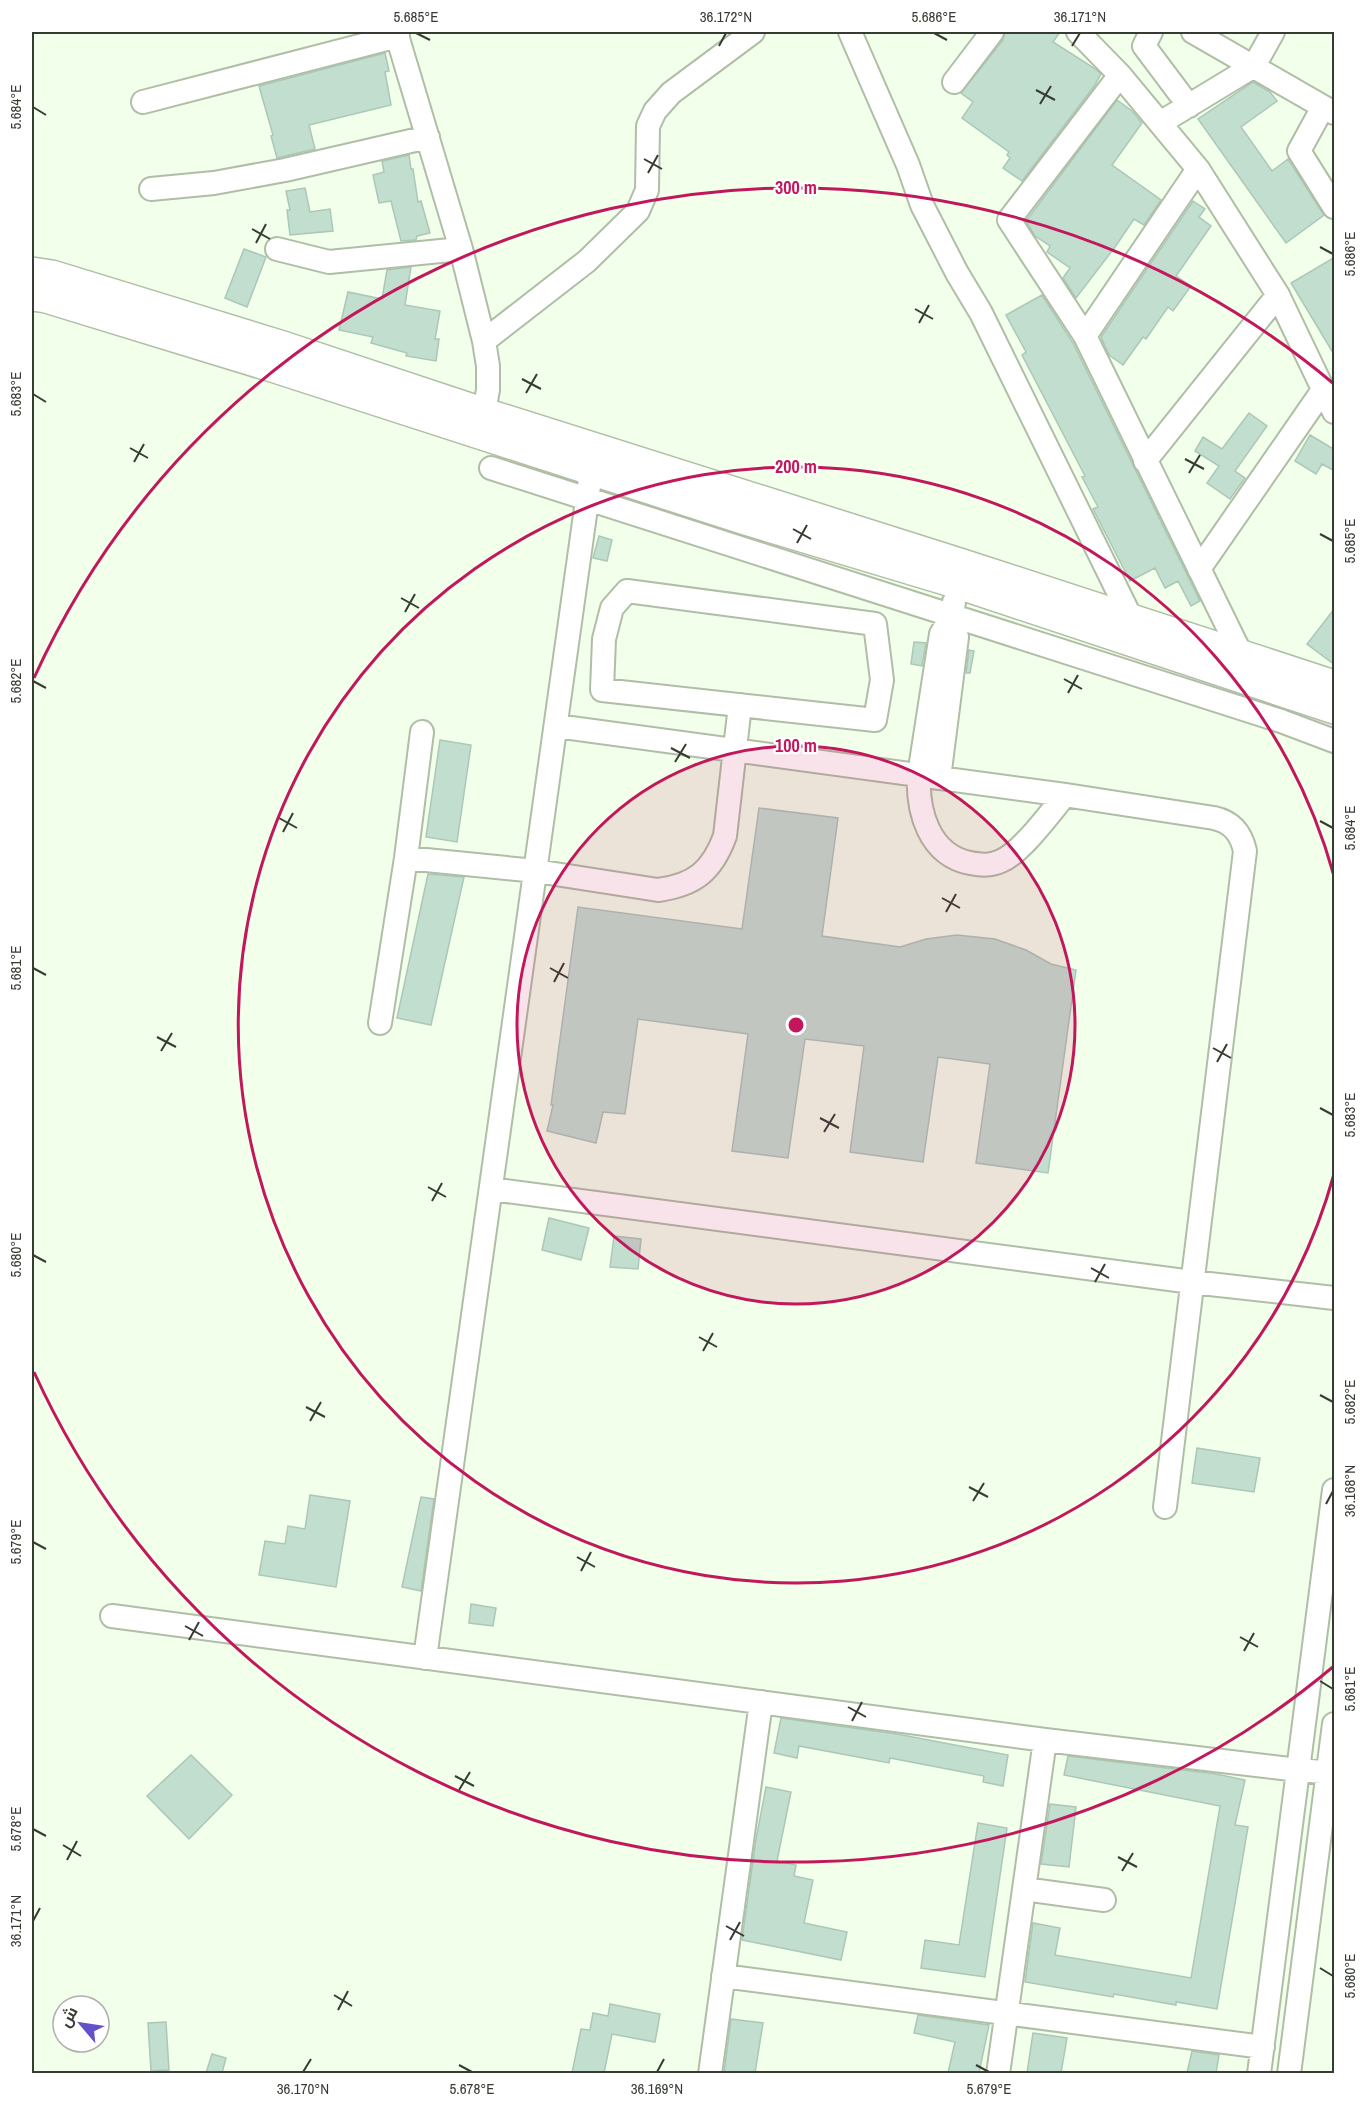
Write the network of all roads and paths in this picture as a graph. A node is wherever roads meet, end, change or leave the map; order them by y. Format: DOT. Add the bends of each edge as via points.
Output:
graph roads {
  1 [pos="753,32"];
  2 [pos="850,32"];
  3 [pos="992,32"];
  4 [pos="1078,32"];
  5 [pos="1151,32"];
  6 [pos="1193,32"];
  7 [pos="1273,32"];
  8 [pos="397,34"];
  9 [pos="1254,66"];
  10 [pos="1120,75"];
  11 [pos="954,81"];
  12 [pos="143,102"];
  13 [pos="1189,106"];
  14 [pos="1329,110"];
  15 [pos="1160,123"];
  16 [pos="428,137"];
  17 [pos="1198,169"];
  18 [pos="151,189"];
  19 [pos="1335,207"];
  20 [pos="277,249"];
  21 [pos="461,249"];
  22 [pos="32,271"];
  23 [pos="1278,295"];
  24 [pos="32,297"];
  25 [pos="1085,336"];
  26 [pos="484,341"];
  27 [pos="1323,390"];
  28 [pos="1335,412"];
  29 [pos="482,424"];
  30 [pos="594,460"];
  31 [pos="1145,461"];
  32 [pos="491,468"];
  33 [pos="587,499"];
  34 [pos="1199,569"];
  35 [pos="960,574"];
  36 [pos="952,615"];
  37 [pos="1132,620"];
  38 [pos="1241,654"];
  39 [pos="1335,684"];
  40 [pos="740,705"];
  41 [pos="1335,710"];
  42 [pos="556,726"];
  43 [pos="422,732"];
  44 [pos="1335,741"];
  45 [pos="736,750"];
  46 [pos="929,777"];
  47 [pos="1065,795"];
  48 [pos="406,858"];
  49 [pos="536,872"];
  50 [pos="380,1023"];
  51 [pos="491,1189"];
  52 [pos="1192,1282"];
  53 [pos="1335,1298"];
  54 [pos="1335,1490"];
  55 [pos="1165,1507"];
  56 [pos="112,1616"];
  57 [pos="425,1658"];
  58 [pos="761,1702"];
  59 [pos="1335,1724"];
  60 [pos="1045,1740"];
  61 [pos="1298,1770"];
  62 [pos="1331,1772"];
  63 [pos="1024,1889"];
  64 [pos="1104,1900"];
  65 [pos="723,1976"];
  66 [pos="1007,2014"];
  67 [pos="1263,2047"];
  68 [pos="710,2073"];
  69 [pos="999,2073"];
  70 [pos="1259,2073"];
  71 [pos="1289,2073"];
  1 -- 26 [label="street" via="671,93 655,111 648,126 647,190 638,211 587,261"];
  2 -- 37 [label="street" via="922,205 981,313"];
  3 -- 11 [label="street"];
  4 -- 10 [label="street"];
  5 -- 13 [label="street" via="1143,46"];
  6 -- 9 [label="street"];
  7 -- 9 [label="street"];
  8 -- 12 [label="street"];
  8 -- 16 [label="street"];
  9 -- 13 [label="street"];
  9 -- 14 [label="street"];
  10 -- 15 [label="street"];
  10 -- 25 [label="street" via="1009,220"];
  13 -- 15 [label="street"];
  14 -- 19 [label="street" via="1299,151"];
  15 -- 17 [label="street"];
  16 -- 18 [label="street" via="285,170"];
  16 -- 21 [label="street"];
  17 -- 23 [label="street"];
  17 -- 25 [label="street"];
  20 -- 21 [label="street" via="329,262"];
  21 -- 26 [label="street"];
  22 -- 29 [label="main road" via="271,341"];
  23 -- 27 [label="street"];
  23 -- 31 [label="street"];
  24 -- 29 [label="main road"];
  25 -- 31 [label="street"];
  26 -- 29 [label="street" via="488,366"];
  27 -- 28 [label="street"];
  27 -- 34 [label="street"];
  29 -- 30 [label="main road"];
  30 -- 33 [label="street"];
  30 -- 35 [label="main road"];
  31 -- 34 [label="street"];
  32 -- 33 [label="street"];
  33 -- 36 [label="street"];
  33 -- 42 [label="street"];
  34 -- 38 [label="street"];
  35 -- 36 [label="street"];
  35 -- 37 [label="main road"];
  35 -- 41 [label="main road"];
  36 -- 44 [label="street"];
  36 -- 46 [label="street" via="957,637"];
  37 -- 38 [label="main road"];
  38 -- 39 [label="main road"];
  40 -- 40 [label="street" via="875,720 882,680 875,624 627,591 612,608 604,639 602,690"];
  40 -- 45 [label="street"];
  42 -- 45 [label="street"];
  42 -- 49 [label="street"];
  43 -- 48 [label="street"];
  45 -- 46 [label="street"];
  45 -- 49 [label="street" via="725,836 718,856 704,873 679,887 658,890"];
  46 -- 47 [label="street"];
  46 -- 47 [label="street" via="918,794 921,813 932,837 944,852 963,862 984,866 1013,854"];
  47 -- 52 [label="street" via="1224,821 1236,829 1243,841 1244,862"];
  48 -- 49 [label="street"];
  48 -- 50 [label="street"];
  49 -- 51 [label="street"];
  51 -- 52 [label="street"];
  51 -- 57 [label="street"];
  52 -- 53 [label="street"];
  52 -- 55 [label="street"];
  54 -- 61 [label="street"];
  56 -- 57 [label="street"];
  57 -- 58 [label="street"];
  58 -- 60 [label="street"];
  58 -- 65 [label="street"];
  59 -- 62 [label="street"];
  60 -- 61 [label="street"];
  60 -- 63 [label="street"];
  61 -- 62 [label="street"];
  61 -- 67 [label="street"];
  62 -- 71 [label="street"];
  63 -- 64 [label="street"];
  63 -- 66 [label="street"];
  65 -- 66 [label="street"];
  65 -- 68 [label="street"];
  66 -- 67 [label="street"];
  66 -- 69 [label="street"];
  67 -- 70 [label="street"];
}
